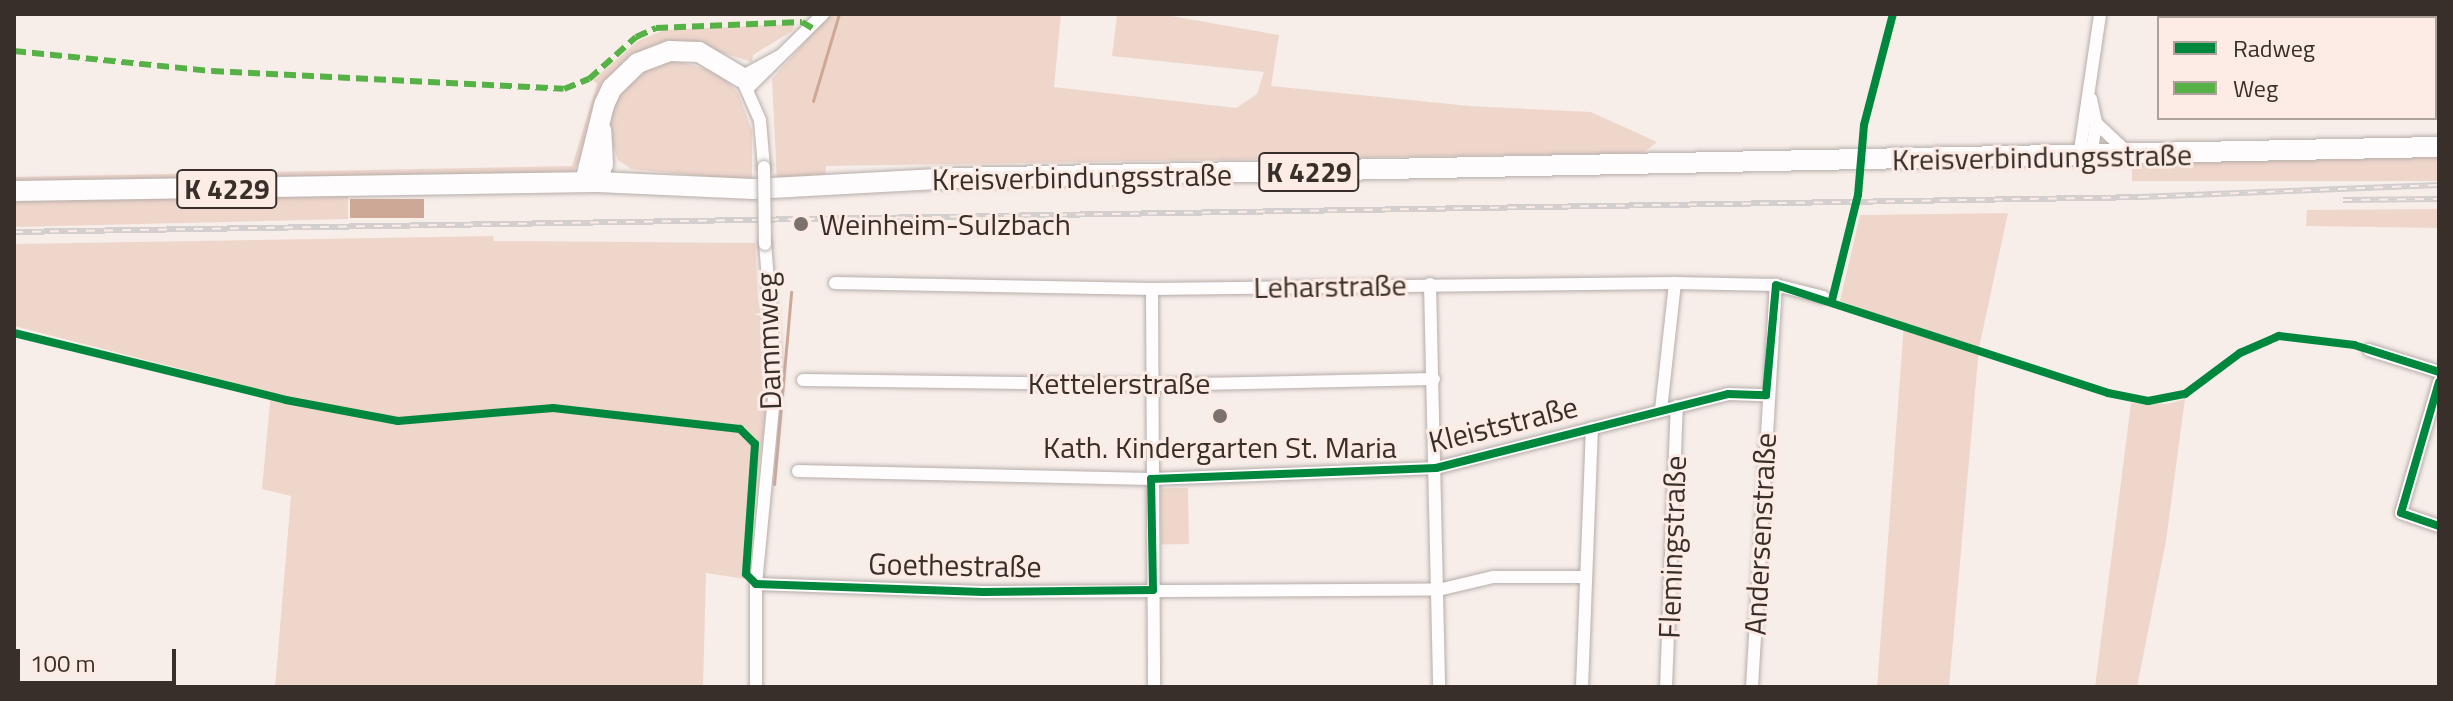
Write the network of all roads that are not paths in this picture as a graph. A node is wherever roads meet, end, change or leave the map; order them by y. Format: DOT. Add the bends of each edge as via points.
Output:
graph roads {
  1 [pos="823,14"];
  2 [pos="2100,14"];
  3 [pos="745,82"];
  4 [pos="2090,95"];
  5 [pos="600,119"];
  6 [pos="2096,123"];
  7 [pos="2439,147"];
  8 [pos="603,151"];
  9 [pos="2133,156"];
  10 [pos="2085,157"];
  11 [pos="591,182"];
  12 [pos="639,184"];
  13 [pos="14,191"];
  14 [pos="835,283"];
  15 [pos="1675,283"];
  16 [pos="1430,284"];
  17 [pos="1776,285"];
  18 [pos="1152,289"];
  19 [pos="1823,297"];
  20 [pos="2369,350"];
  21 [pos="2439,372"];
  22 [pos="1434,379"];
  23 [pos="803,380"];
  24 [pos="2439,382"];
  25 [pos="1151,385"];
  26 [pos="1766,395"];
  27 [pos="1677,406"];
  28 [pos="1661,410"];
  29 [pos="1592,428"];
  30 [pos="1436,468"];
  31 [pos="798,471"];
  32 [pos="1151,479"];
  33 [pos="2439,526"];
  34 [pos="1586,577"];
  35 [pos="756,584"];
  36 [pos="1153,590"];
  37 [pos="1438,590"];
  38 [pos="756,687"];
  39 [pos="1154,687"];
  40 [pos="1439,687"];
  41 [pos="1582,687"];
  42 [pos="1666,687"];
  43 [pos="1752,687"];
  1 -- 3 [label="street"];
  2 -- 4 [label="street"];
  3 -- 5 [label="main road" via="699,52 654,55 612,88"];
  3 -- 35 [label="street, Dammweg, bridge" via="760,120 776,377"];
  4 -- 6 [label="street"];
  4 -- 10 [label="street"];
  5 -- 8 [label="main road"];
  5 -- 11 [label="main road"];
  6 -- 9 [label="street"];
  6 -- 10 [label="street"];
  7 -- 9 [label="main road, Kreisverbindungsstraße / K 4229"];
  8 -- 11 [label="main road"];
  8 -- 12 [label="main road"];
  9 -- 10 [label="main road, Kreisverbindungsstraße / K 4229"];
  10 -- 12 [label="main road, Kreisverbindungsstraße / K 4229" via="956,178 753,189"];
  11 -- 12 [label="main road, Kreisverbindungsstraße / K 4229"];
  11 -- 13 [label="main road, Kreisverbindungsstraße / K 4229"];
  14 -- 18 [label="street, Leharstraße"];
  15 -- 16 [label="street, Leharstraße"];
  15 -- 17 [label="street, Leharstraße"];
  15 -- 28 [label="street"];
  16 -- 18 [label="street, Leharstraße"];
  16 -- 22 [label="street"];
  17 -- 19 [label="street, Leharstraße"];
  17 -- 26 [label="street, Andersenstraße"];
  18 -- 25 [label="street"];
  20 -- 21 [label="street"];
  22 -- 25 [label="street, Kettelerstraße"];
  22 -- 30 [label="street"];
  23 -- 25 [label="street, Kettelerstraße"];
  24 -- 33 [label="street" via="2401,513"];
  25 -- 32 [label="street"];
  26 -- 27 [label="street, Kleiststraße" via="1728,394"];
  26 -- 43 [label="street, Andersenstraße"];
  27 -- 28 [label="street, Kleiststraße"];
  27 -- 42 [label="street, Flemingstraße"];
  28 -- 29 [label="street, Kleiststraße"];
  29 -- 30 [label="street, Kleiststraße"];
  29 -- 34 [label="street"];
  30 -- 32 [label="street, Kleiststraße"];
  30 -- 37 [label="street"];
  31 -- 32 [label="street, Kleiststraße"];
  32 -- 36 [label="street"];
  34 -- 37 [label="street, Goethestraße" via="1493,577"];
  34 -- 41 [label="street"];
  35 -- 36 [label="street, Goethestraße" via="983,592"];
  35 -- 38 [label="street, Dammweg"];
  36 -- 37 [label="street, Goethestraße"];
  36 -- 39 [label="street"];
  37 -- 40 [label="street"];
}
